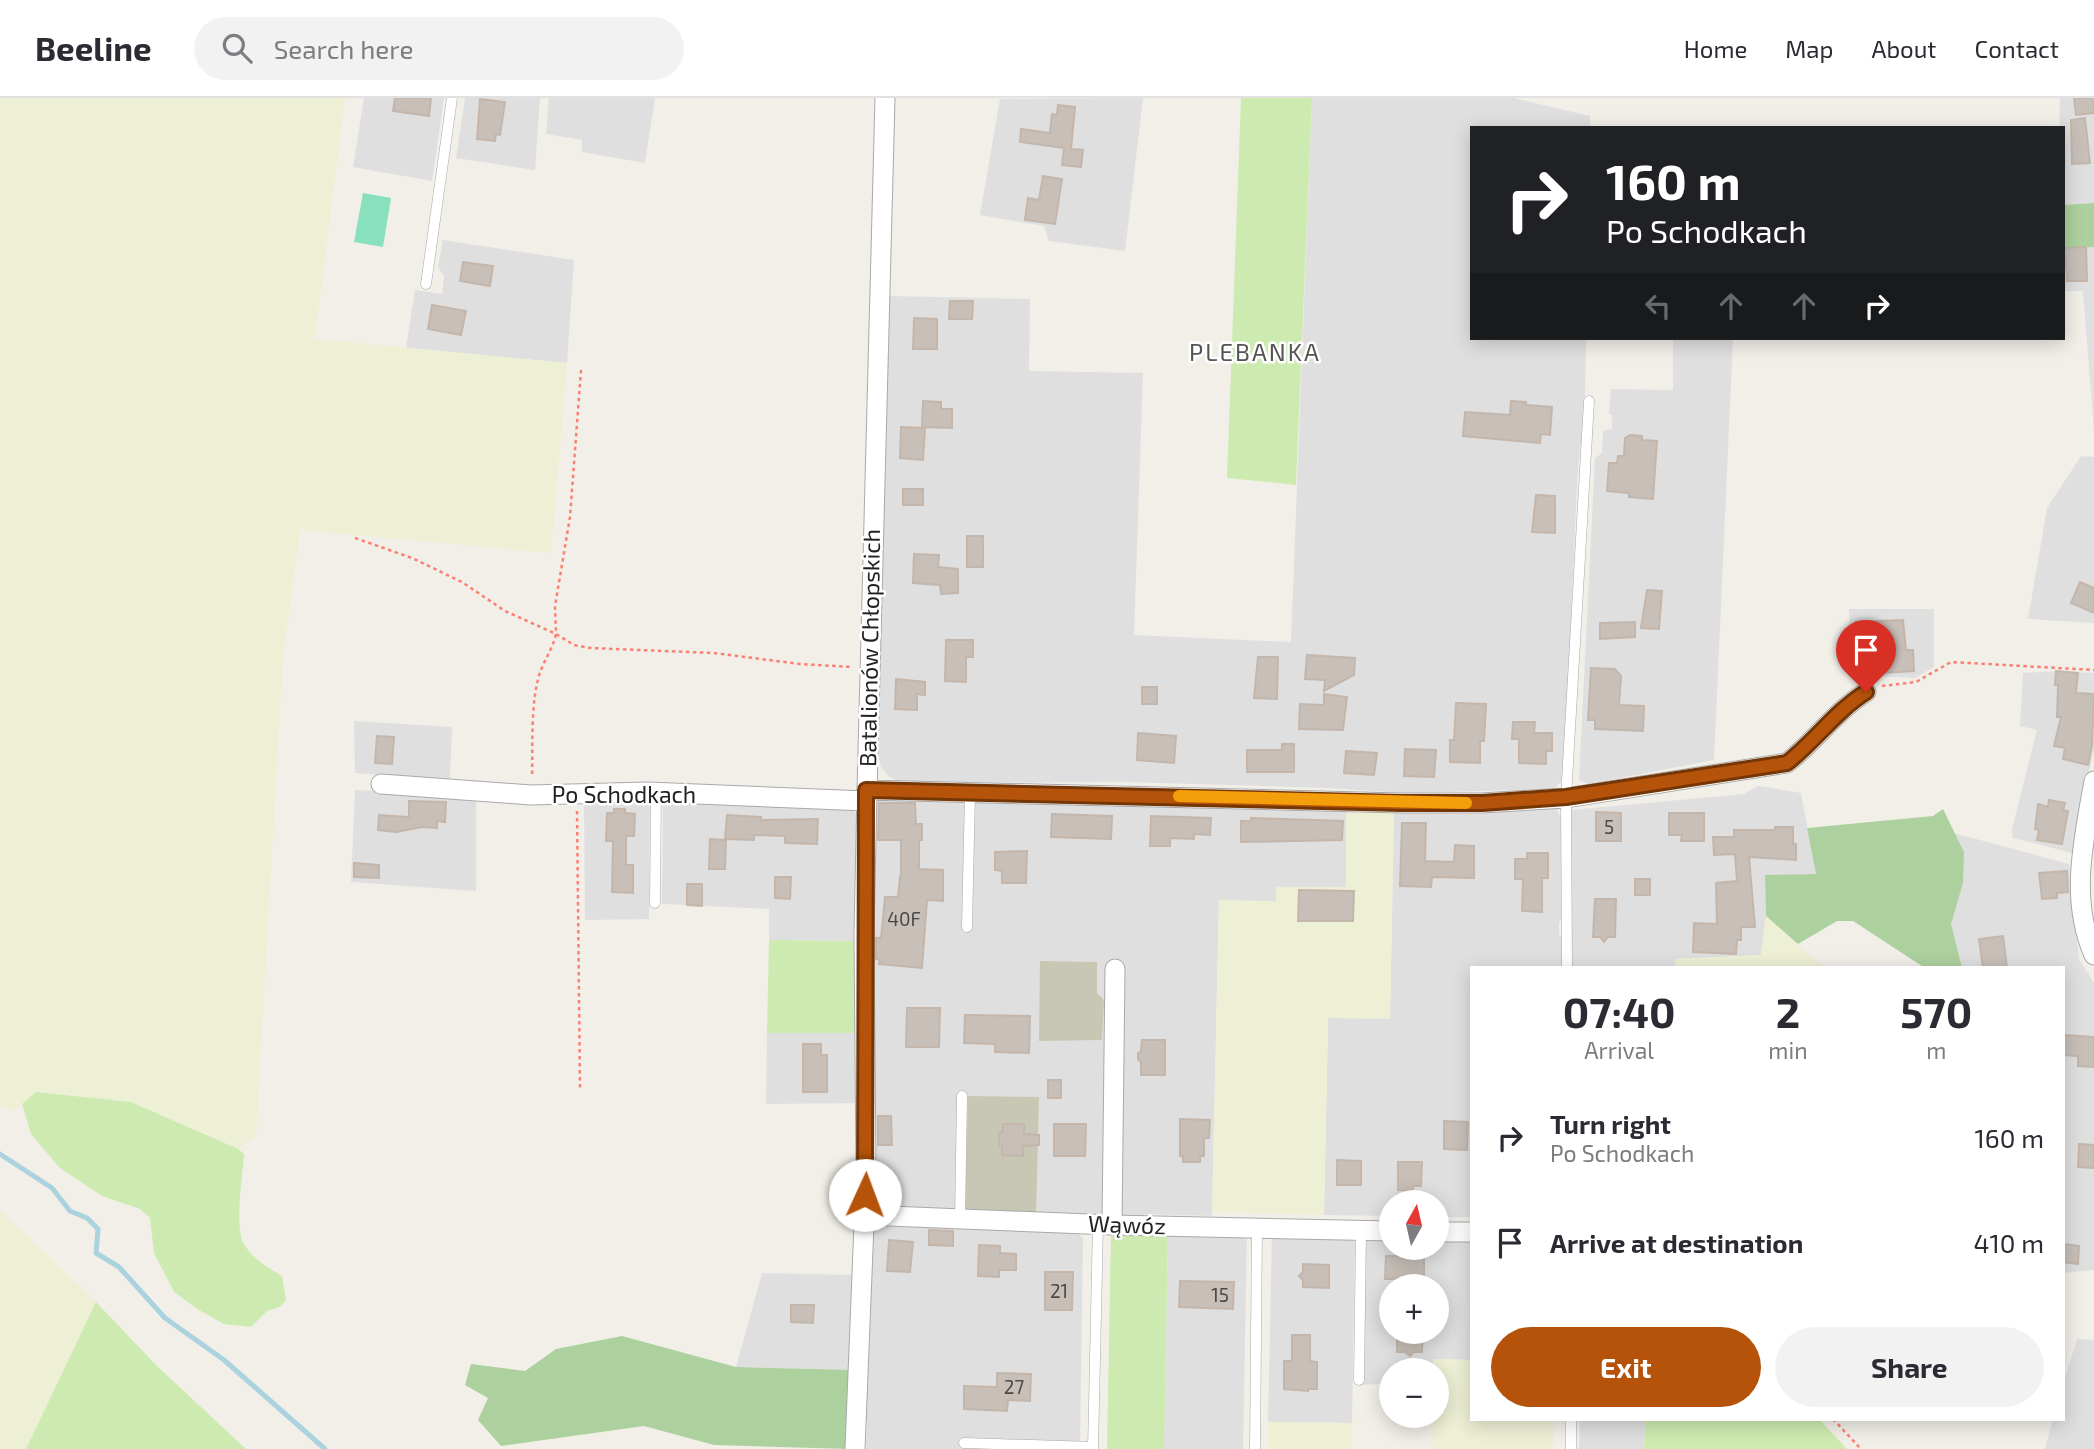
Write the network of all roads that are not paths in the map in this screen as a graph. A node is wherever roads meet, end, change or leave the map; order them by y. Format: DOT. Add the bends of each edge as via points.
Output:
graph roads {
  1 [pos="452,98"];
  2 [pos="885,98"];
  3 [pos="426,284"];
  4 [pos="1589,401"];
  5 [pos="1866,692"];
  6 [pos="2094,781"];
  7 [pos="381,784"];
  8 [pos="656,792"];
  9 [pos="970,792"];
  10 [pos="866,795"];
  11 [pos="1566,797"];
  12 [pos="655,903"];
  13 [pos="967,927"];
  14 [pos="2094,955"];
  15 [pos="1567,966"];
  16 [pos="1115,969"];
  17 [pos="962,1096"];
  18 [pos="864,1215"];
  19 [pos="960,1219"];
  20 [pos="1105,1224"];
  21 [pos="1257,1228"];
  22 [pos="1361,1230"];
  23 [pos="1379,1231"];
  24 [pos="1449,1232"];
  25 [pos="1470,1232"];
  26 [pos="1359,1380"];
  27 [pos="1572,1421"];
  28 [pos="964,1443"];
  29 [pos="1093,1448"];
  30 [pos="855,1449"];
  31 [pos="1255,1449"];
  32 [pos="1571,1449"];
  1 -- 3 [label="lane"];
  2 -- 10 [label="street, Batalionów Chłopskich"];
  4 -- 11 [label="lane"];
  5 -- 11 [label="street, Po Schodkach" via="1787,763"];
  6 -- 14 [label="street" via="2079,881 2085,931"];
  7 -- 8 [label="street, Po Schodkach" via="531,795"];
  8 -- 10 [label="street, Po Schodkach"];
  8 -- 12 [label="lane"];
  9 -- 10 [label="street, Po Schodkach"];
  9 -- 11 [label="street, Po Schodkach" via="1401,803"];
  9 -- 13 [label="lane"];
  10 -- 18 [label="street, Batalionów Chłopskich"];
  11 -- 15 [label="lane"];
  16 -- 20 [label="street"];
  17 -- 19 [label="lane"];
  18 -- 19 [label="street, Wąwóz"];
  18 -- 30 [label="street, Batalionów Chłopskich"];
  19 -- 20 [label="street, Wąwóz"];
  20 -- 21 [label="street, Wąwóz"];
  20 -- 29 [label="lane"];
  21 -- 22 [label="street, Wąwóz"];
  21 -- 31 [label="lane"];
  22 -- 23 [label="street, Wąwóz"];
  22 -- 26 [label="lane"];
  24 -- 25 [label="street"];
  27 -- 32 [label="lane"];
  28 -- 29 [label="lane"];
}
